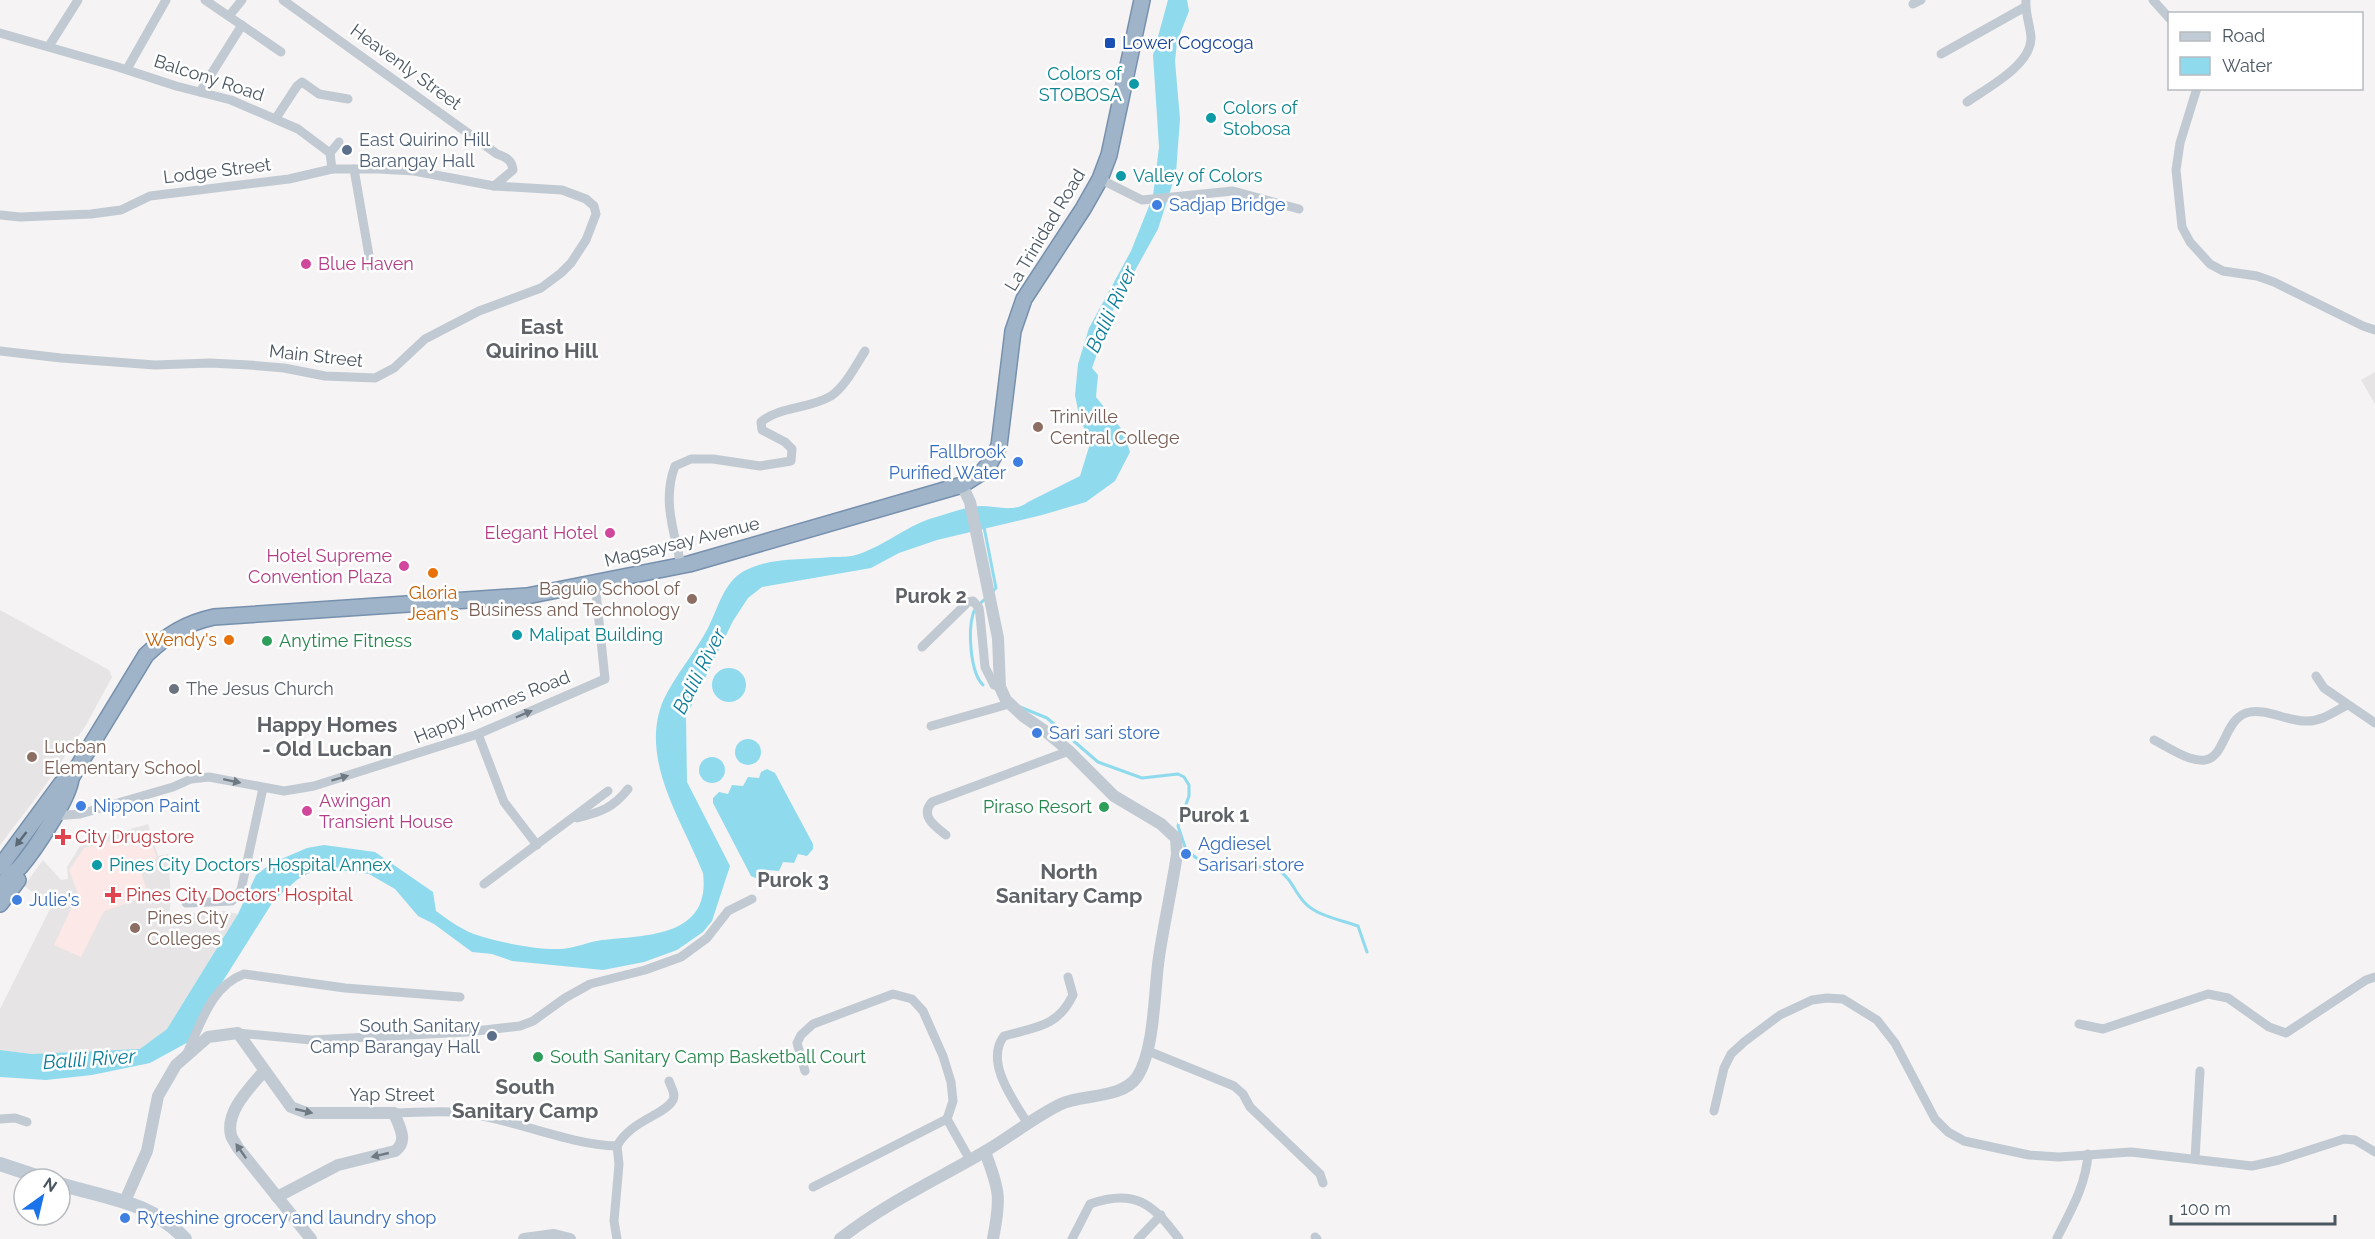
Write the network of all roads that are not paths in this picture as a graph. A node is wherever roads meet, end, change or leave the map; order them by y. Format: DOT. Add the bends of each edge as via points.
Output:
graph roads {
  1 [pos="78,0"];
  2 [pos="166,0"];
  3 [pos="205,0"];
  4 [pos="242,0"];
  5 [pos="283,0"];
  6 [pos="1142,0"];
  7 [pos="2153,0"];
  8 [pos="2026,4"];
  9 [pos="229,16"];
  10 [pos="2168,18"];
  11 [pos="242,25"];
  12 [pos="0,33"];
  13 [pos="49,46"];
  14 [pos="281,52"];
  15 [pos="1941,54"];
  16 [pos="127,69"];
  17 [pos="2196,90"];
  18 [pos="200,92"];
  19 [pos="348,99"];
  20 [pos="1967,102"];
  21 [pos="276,118"];
  22 [pos="339,142"];
  23 [pos="330,153"];
  24 [pos="332,169"];
  25 [pos="354,170"];
  26 [pos="1100,179"];
  27 [pos="494,186"];
  28 [pos="1299,209"];
  29 [pos="0,215"];
  30 [pos="371,267"];
  31 [pos="2375,330"];
  32 [pos="0,351"];
  33 [pos="865,351"];
  34 [pos="999,446"];
  35 [pos="962,485"];
  36 [pos="681,566"];
  37 [pos="595,583"];
  38 [pos="922,647"];
  39 [pos="2316,676"];
  40 [pos="1000,687"];
  41 [pos="1009,704"];
  42 [pos="2348,705"];
  43 [pos="2375,723"];
  44 [pos="932,726"];
  45 [pos="478,734"];
  46 [pos="2154,740"];
  47 [pos="1069,751"];
  48 [pos="71,778"];
  49 [pos="263,788"];
  50 [pos="628,789"];
  51 [pos="609,791"];
  52 [pos="54,816"];
  53 [pos="572,820"];
  54 [pos="946,835"];
  55 [pos="537,845"];
  56 [pos="7,874"];
  57 [pos="484,884"];
  58 [pos="752,899"];
  59 [pos="186,903"];
  60 [pos="0,904"];
  61 [pos="1068,977"];
  62 [pos="2375,977"];
  63 [pos="460,997"];
  64 [pos="2079,1024"];
  65 [pos="237,1034"];
  66 [pos="1149,1051"];
  67 [pos="187,1053"];
  68 [pos="264,1071"];
  69 [pos="805,1071"];
  70 [pos="2200,1071"];
  71 [pos="669,1081"];
  72 [pos="1714,1111"];
  73 [pos="394,1113"];
  74 [pos="0,1119"];
  75 [pos="947,1119"];
  76 [pos="27,1122"];
  77 [pos="1028,1124"];
  78 [pos="617,1146"];
  79 [pos="985,1152"];
  80 [pos="2375,1152"];
  81 [pos="2088,1154"];
  82 [pos="2195,1159"];
  83 [pos="970,1160"];
  84 [pos="1323,1183"];
  85 [pos="72,1187"];
  86 [pos="813,1187"];
  87 [pos="277,1197"];
  88 [pos="125,1201"];
  89 [pos="1161,1215"];
  90 [pos="2057,1238"];
  91 [pos="184,1239"];
  92 [pos="311,1239"];
  93 [pos="524,1239"];
  94 [pos="570,1239"];
  95 [pos="617,1239"];
  96 [pos="840,1239"];
  97 [pos="993,1239"];
  98 [pos="1072,1239"];
  99 [pos="1138,1239"];
  100 [pos="1179,1239"];
  1 -- 13 [label="street"];
  2 -- 16 [label="street"];
  3 -- 9 [label="street"];
  4 -- 9 [label="street"];
  5 -- 27 [label="street, Heavenly Street" via="506,157 513,170"];
  6 -- 26 [label="highway, La Trinidad Road" via="1115,130"];
  7 -- 10 [label="street"];
  8 -- 15 [label="street"];
  8 -- 20 [label="street" via="2031,39 2027,54 2001,79"];
  9 -- 11 [label="street"];
  11 -- 14 [label="street"];
  11 -- 18 [label="street"];
  12 -- 13 [label="street, Balcony Road"];
  13 -- 16 [label="street, Balcony Road"];
  16 -- 18 [label="street, Balcony Road"];
  17 -- 31 [label="street" via="2176,170 2182,227 2190,242 2210,264 2223,271 2274,282"];
  18 -- 21 [label="street, Balcony Road"];
  19 -- 21 [label="street" via="319,94 302,82"];
  21 -- 23 [label="street, Balcony Road"];
  22 -- 23 [label="street"];
  23 -- 24 [label="street"];
  24 -- 25 [label="street"];
  24 -- 29 [label="street, Lodge Street" via="289,179 150,196 121,210"];
  25 -- 27 [label="street" via="414,171"];
  25 -- 30 [label="street"];
  26 -- 28 [label="street" via="1142,200 1233,190"];
  26 -- 34 [label="highway, La Trinidad Road" via="1017,314"];
  27 -- 32 [label="street, Main Street" via="562,190 594,206 596,218 578,254 541,288 438,331 394,368 375,378 325,376 249,365 155,365"];
  33 -- 36 [label="street" via="833,395 769,415 761,422 762,430 792,449 791,461 760,465 692,459 675,466 667,497"];
  34 -- 35 [label="highway, Magsaysay Avenue" via="981,473"];
  35 -- 36 [label="highway, Magsaysay Avenue"];
  35 -- 40 [label="street" via="971,507 998,638"];
  36 -- 37 [label="highway, Magsaysay Avenue"];
  45 -- 37 [label="street, Happy Homes Road, one-way" via="605,679"];
  37 -- 48 [label="highway, Magsaysay Avenue" via="527,596 214,617 192,623 164,638 147,655"];
  38 -- 40 [label="street" via="973,601 980,615 985,667 994,686"];
  39 -- 42 [label="street" via="2324,688"];
  40 -- 41 [label="street"];
  41 -- 44 [label="street"];
  41 -- 47 [label="street"];
  42 -- 43 [label="street"];
  42 -- 46 [label="street" via="2306,722 2256,711 2246,713 2230,726 2211,759 2202,761"];
  49 -- 45 [label="street, Happy Homes Road, one-way" via="284,791 314,786"];
  45 -- 55 [label="street" via="504,802"];
  47 -- 54 [label="street" via="932,802 927,812 929,821"];
  47 -- 66 [label="street" via="1114,796 1161,824 1176,838 1177,854 1159,956"];
  48 -- 52 [label="highway, Magsaysay Avenue" via="70,789"];
  48 -- 56 [label="highway, Magsaysay Avenue, one-way" via="61,784"];
  52 -- 49 [label="street, Happy Homes Road, one-way" via="80,814 191,779 209,777"];
  49 -- 59 [label="street" via="242,890 232,902"];
  50 -- 53 [label="street" via="608,808"];
  51 -- 53 [label="street"];
  52 -- 56 [label="highway, Magsaysay Avenue"];
  53 -- 55 [label="street"];
  55 -- 57 [label="street"];
  56 -- 60 [label="highway" via="18,880"];
  58 -- 65 [label="street" via="728,910 707,938 681,957 590,984 520,1026 312,1040"];
  61 -- 77 [label="street" via="1073,995 1060,1015 1033,1030 1004,1036 998,1044 998,1063 1007,1088"];
  62 -- 64 [label="street" via="2286,1033 2269,1027 2228,998 2208,994 2103,1029"];
  63 -- 67 [label="street" via="345,988 244,974 219,989"];
  65 -- 67 [label="street" via="208,1036"];
  65 -- 68 [label="street, Yap Street"];
  66 -- 77 [label="street" via="1129,1085 1073,1098"];
  66 -- 84 [label="street" via="1234,1086 1250,1107 1320,1174"];
  67 -- 88 [label="street" via="158,1096 142,1166"];
  68 -- 73 [label="street, Yap Street, one-way" via="298,1111"];
  87 -- 68 [label="street, one-way" via="231,1134 235,1110"];
  69 -- 75 [label="street" via="797,1043 813,1024 893,994 912,999 923,1011 951,1082 953,1101"];
  70 -- 82 [label="street"];
  71 -- 78 [label="street" via="673,1100 637,1123"];
  72 -- 81 [label="street" via="1724,1068 1744,1041 1780,1015 1812,1000 1843,999 1877,1020 1895,1043 1935,1119 1948,1132 1964,1142 2029,1155"];
  73 -- 78 [label="street, Yap Street" via="463,1112 569,1140"];
  73 -- 87 [label="street, one-way" via="403,1140 400,1148 338,1165"];
  74 -- 76 [label="street"];
  75 -- 83 [label="street"];
  75 -- 86 [label="street"];
  77 -- 79 [label="street"];
  78 -- 95 [label="street"];
  79 -- 83 [label="street"];
  79 -- 97 [label="street" via="999,1190"];
  80 -- 82 [label="street" via="2355,1140 2344,1139 2252,1166"];
  81 -- 82 [label="street" via="2131,1152"];
  81 -- 90 [label="street" via="2082,1187"];
  83 -- 96 [label="street" via="865,1220"];
  85 -- 88 [label="main road"];
  87 -- 92 [label="street"];
  88 -- 91 [label="main road" via="170,1222"];
  89 -- 98 [label="street" via="1150,1206 1110,1197 1090,1204"];
  89 -- 99 [label="street"];
  89 -- 100 [label="street"];
  93 -- 94 [label="street" via="554,1235"];
}
